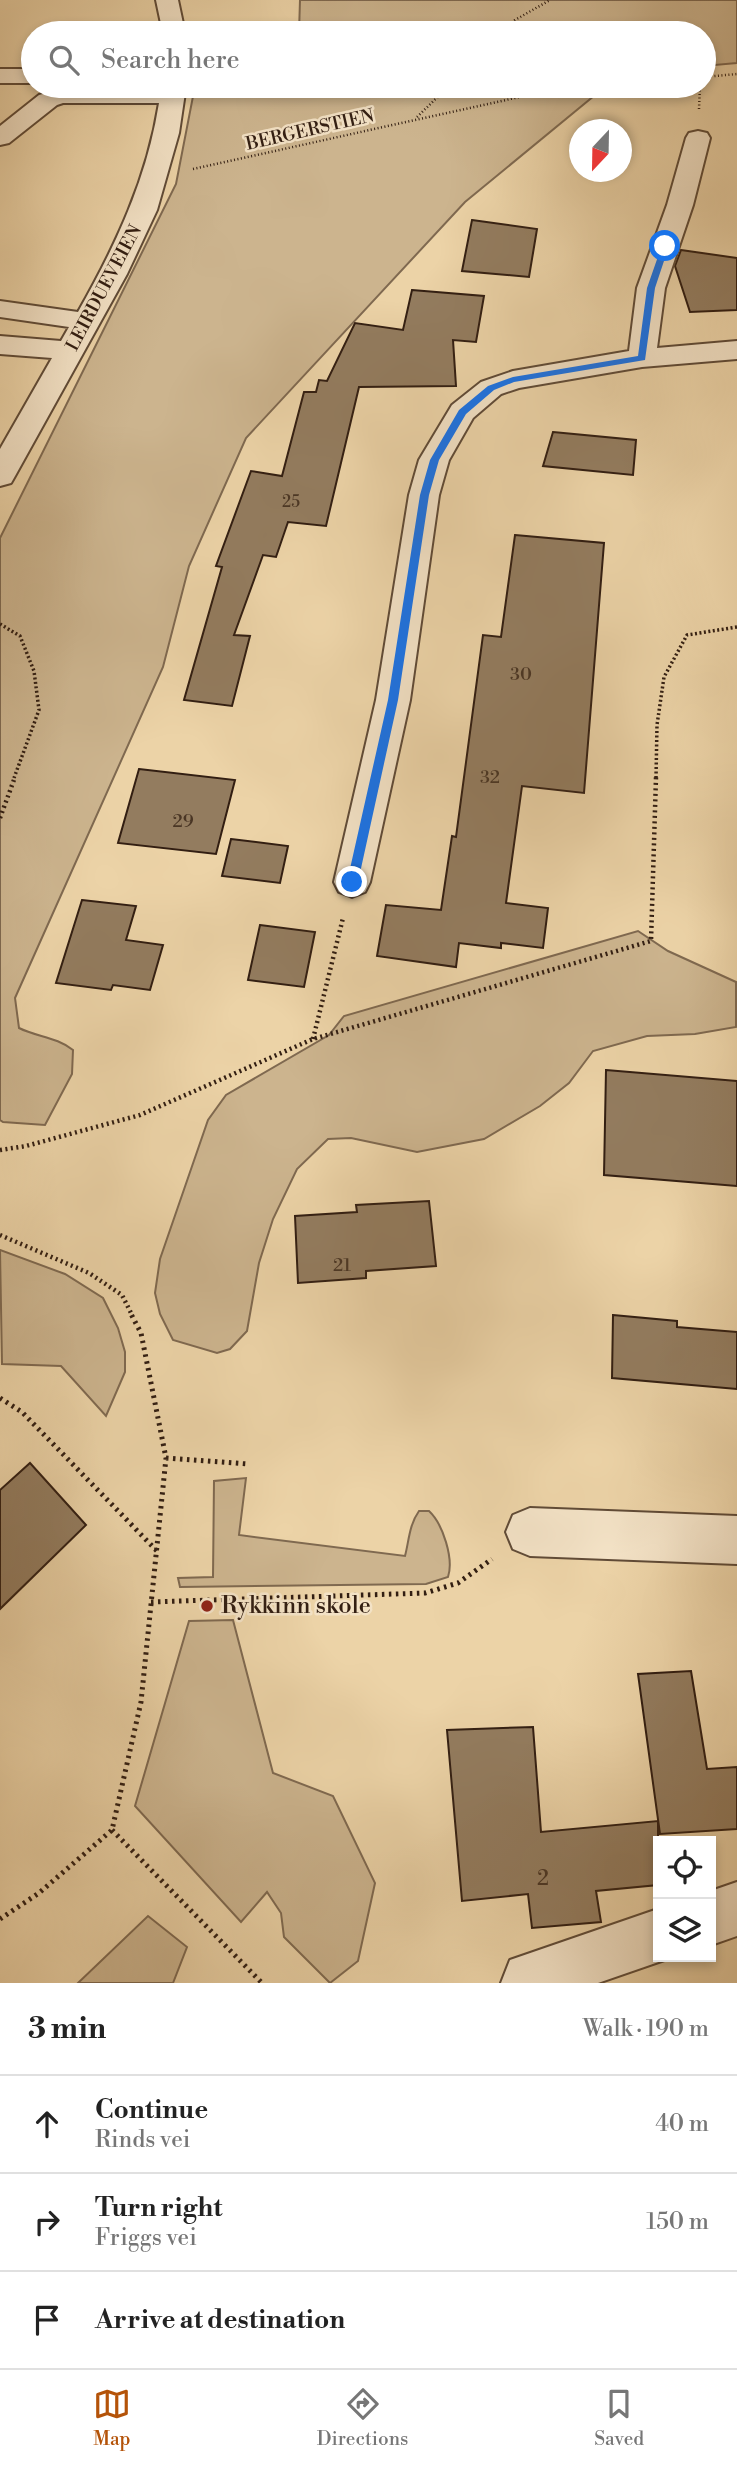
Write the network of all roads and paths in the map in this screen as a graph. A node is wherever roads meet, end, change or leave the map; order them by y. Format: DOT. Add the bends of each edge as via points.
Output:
graph roads {
  1 [pos="167,0"];
  2 [pos="550,0"];
  3 [pos="171,21"];
  4 [pos="514,21"];
  5 [pos="737,74"];
  6 [pos="0,76"];
  7 [pos="21,76"];
  8 [pos="716,76"];
  9 [pos="54,98"];
  10 [pos="173,98"];
  11 [pos="437,98"];
  12 [pos="514,98"];
  13 [pos="417,118"];
  14 [pos="0,138"];
  15 [pos="698,138"];
  16 [pos="156,176"];
  17 [pos="0,309"];
  18 [pos="86,321"];
  19 [pos="0,345"];
  20 [pos="737,350"];
  21 [pos="71,351"];
  22 [pos="642,358"];
  23 [pos="0,477"];
  24 [pos="0,624"];
  25 [pos="737,627"];
  26 [pos="0,818"];
  27 [pos="352,882"];
  28 [pos="313,1039"];
  29 [pos="0,1150"];
  30 [pos="0,1235"];
  31 [pos="0,1398"];
  32 [pos="166,1458"];
  33 [pos="248,1464"];
  34 [pos="530,1532"];
  35 [pos="737,1540"];
  36 [pos="157,1551"];
  37 [pos="151,1602"];
  38 [pos="112,1830"];
  39 [pos="737,1909"];
  40 [pos="716,1916"];
  41 [pos="0,1919"];
  42 [pos="653,1938"];
  43 [pos="262,1983"];
  44 [pos="528,1983"];
  1 -- 3 [label="street"];
  2 -- 4 [label="path"];
  5 -- 8 [label="path"];
  6 -- 7 [label="street"];
  9 -- 14 [label="street"];
  10 -- 16 [label="street, LEIRDUEVEIEN"];
  11 -- 13 [label="path"];
  12 -- 13 [label="path, BERGERSTIEN"];
  13 -- 16 [label="path, BERGERSTIEN"];
  15 -- 22 [label="street" via="651,288"];
  16 -- 18 [label="street, LEIRDUEVEIEN" via="144,210"];
  17 -- 18 [label="street"];
  18 -- 21 [label="street, LEIRDUEVEIEN"];
  19 -- 21 [label="street"];
  20 -- 22 [label="street"];
  21 -- 23 [label="street, LEIRDUEVEIEN"];
  22 -- 27 [label="street" via="513,380 491,388 462,412 434,460 424,495 393,700"];
  24 -- 26 [label="path" via="20,636 34,671 39,710"];
  25 -- 28 [label="path" via="687,635 664,677 657,725 651,941"];
  27 -- 28 [label="path"];
  28 -- 29 [label="path" via="141,1115"];
  30 -- 32 [label="path" via="89,1273 122,1295 141,1333"];
  31 -- 36 [label="path" via="22,1412"];
  32 -- 33 [label="path"];
  32 -- 36 [label="path"];
  34 -- 35 [label="street"];
  34 -- 37 [label="path" via="458,1583 425,1593"];
  36 -- 37 [label="path"];
  37 -- 38 [label="path" via="141,1702"];
  38 -- 41 [label="path" via="39,1893"];
  38 -- 43 [label="path"];
  39 -- 40 [label="street"];
  42 -- 44 [label="street"];
}
